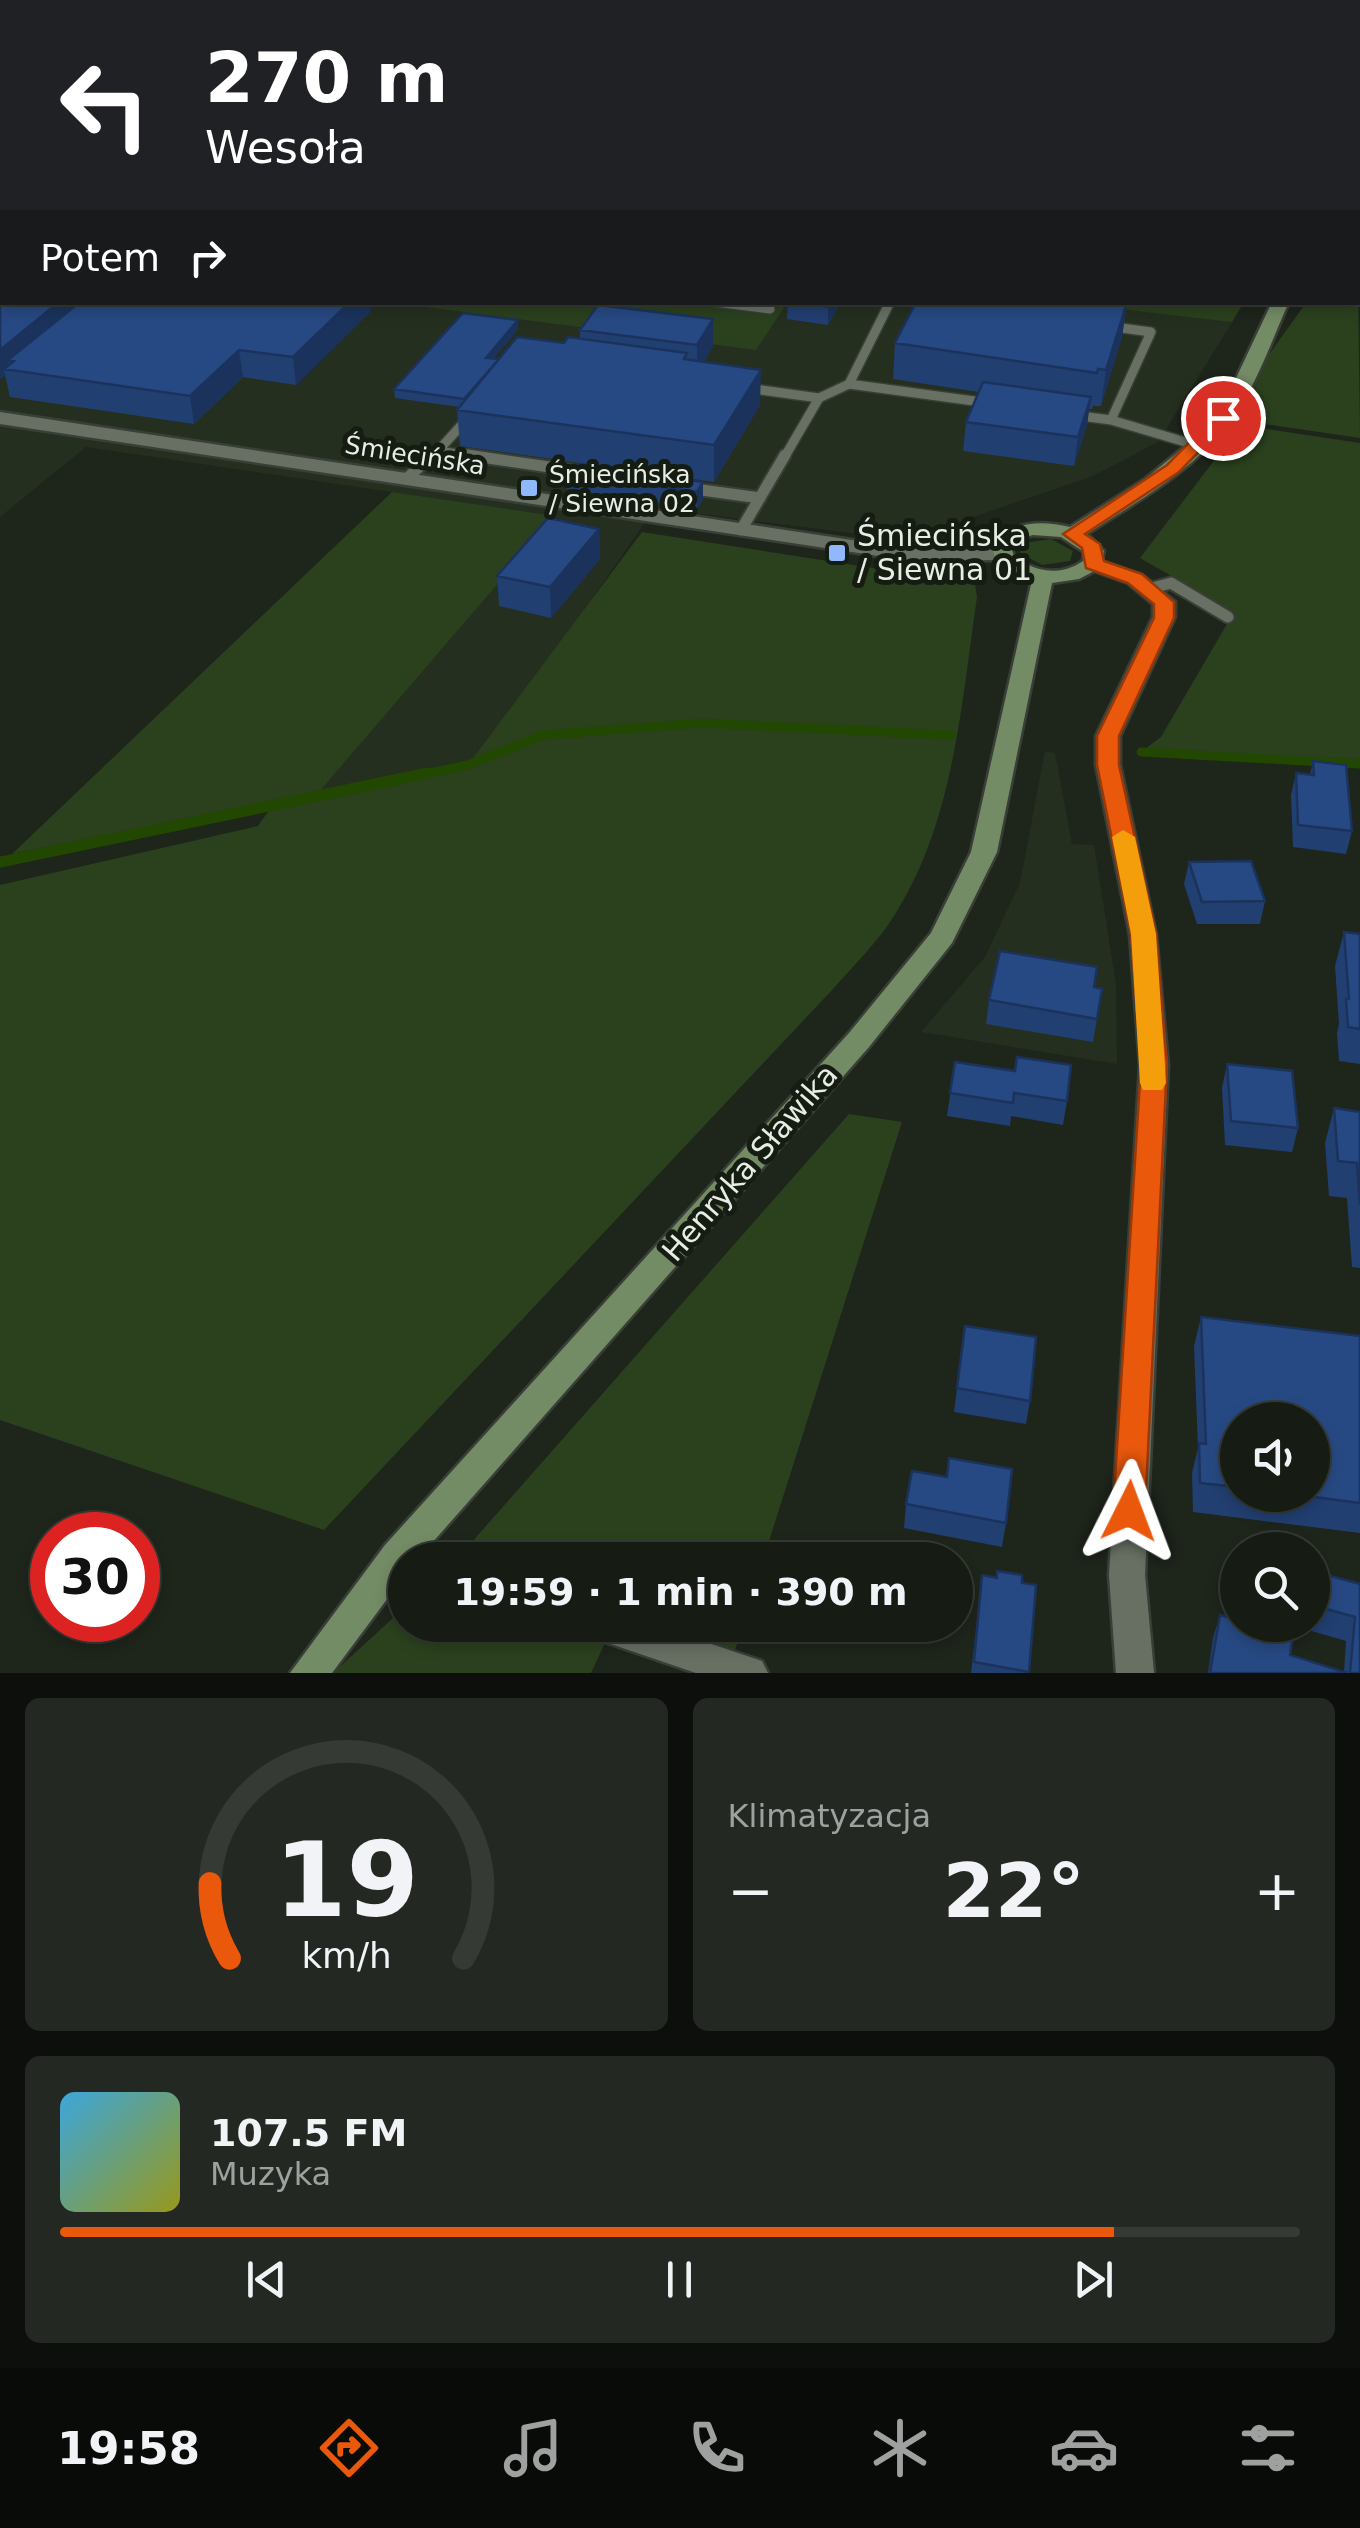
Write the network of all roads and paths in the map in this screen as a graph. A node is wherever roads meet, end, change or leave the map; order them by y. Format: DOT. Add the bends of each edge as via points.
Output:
graph roads {
  1 [pos="738,305"];
  2 [pos="888,305"];
  3 [pos="1280,305"];
  4 [pos="770,309"];
  5 [pos="1096,325"];
  6 [pos="848,384"];
  7 [pos="726,386"];
  8 [pos="819,398"];
  9 [pos="998,404"];
  10 [pos="474,411"];
  11 [pos="1055,412"];
  12 [pos="0,418"];
  13 [pos="1111,420"];
  14 [pos="1199,446"];
  15 [pos="438,451"];
  16 [pos="590,473"];
  17 [pos="406,479"];
  18 [pos="666,484"];
  19 [pos="760,498"];
  20 [pos="741,530"];
  21 [pos="1072,534"];
  22 [pos="1002,554"];
  23 [pos="1093,564"];
  24 [pos="1043,576"];
  25 [pos="1152,588"];
  26 [pos="1228,617"];
  27 [pos="654,1642"];
  28 [pos="309,1673"];
  29 [pos="748,1673"];
  30 [pos="1135,1673"];
  1 -- 4 [label="lane"];
  2 -- 6 [label="lane"];
  3 -- 14 [label="main road" via="1223,418"];
  5 -- 13 [label="lane" via="1151,332"];
  6 -- 8 [label="lane"];
  6 -- 9 [label="lane"];
  7 -- 8 [label="lane"];
  8 -- 19 [label="lane"];
  10 -- 15 [label="lane"];
  11 -- 13 [label="lane"];
  12 -- 17 [label="street, Śmiecińska"];
  13 -- 14 [label="lane"];
  14 -- 21 [label="main road"];
  15 -- 16 [label="lane"];
  15 -- 17 [label="lane"];
  17 -- 20 [label="street, Śmiecińska"];
  18 -- 19 [label="lane"];
  19 -- 20 [label="lane"];
  20 -- 22 [label="street, Śmiecińska" via="918,555"];
  21 -- 22 [label="main road" via="1019,532 1004,540"];
  21 -- 23 [label="main road" via="1090,544"];
  22 -- 24 [label="main road" via="1016,568"];
  23 -- 24 [label="main road" via="1074,575"];
  23 -- 25 [label="street"];
  24 -- 28 [label="main road, Henryka Sławika" via="984,852 943,937 846,1055 398,1556"];
  25 -- 26 [label="lane" via="1171,583"];
  25 -- 30 [label="street" via="1164,602 1164,618 1108,736 1108,765 1144,934 1154,1065 1126,1575"];
  27 -- 29 [label="street"];
}
